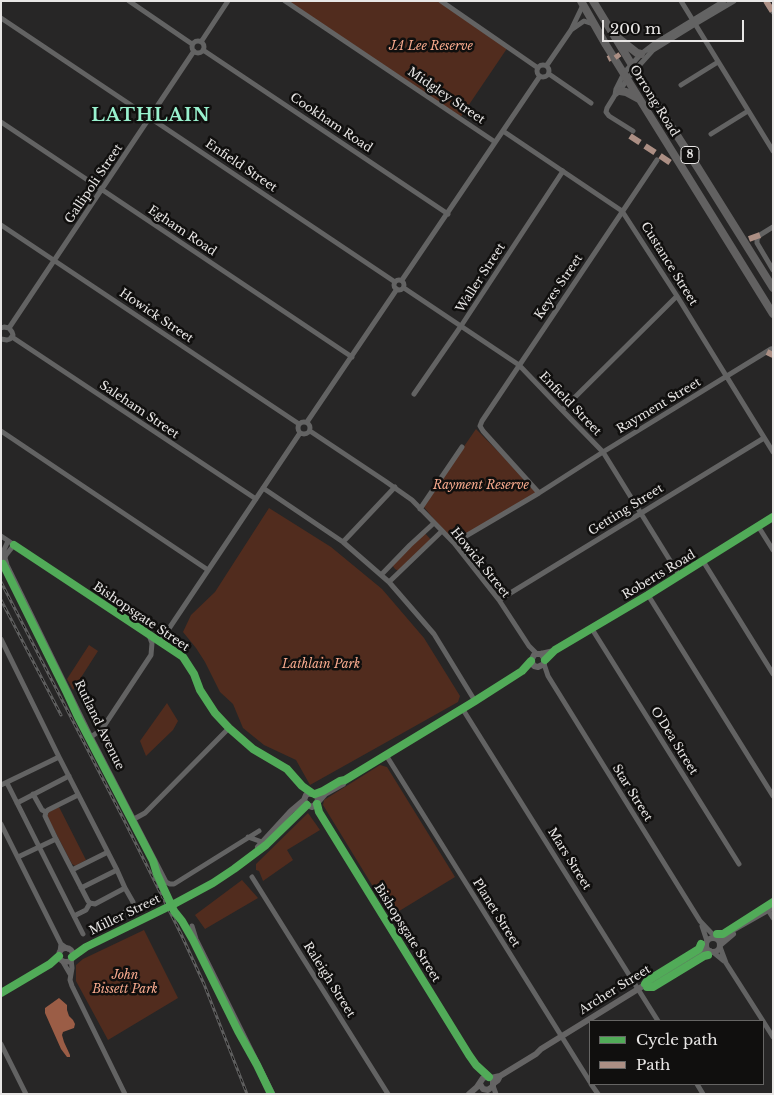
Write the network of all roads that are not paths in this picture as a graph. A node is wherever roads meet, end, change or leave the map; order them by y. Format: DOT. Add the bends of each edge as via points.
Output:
graph roads {
  1 [pos="129,1"];
  2 [pos="228,1"];
  3 [pos="285,1"];
  4 [pos="441,1"];
  5 [pos="593,1"];
  6 [pos="682,1"];
  7 [pos="724,1"];
  8 [pos="734,1"];
  9 [pos="766,1"];
  10 [pos="582,3"];
  11 [pos="773,12"];
  12 [pos="1,18"];
  13 [pos="694,22"];
  14 [pos="593,24"];
  15 [pos="571,30"];
  16 [pos="614,36"];
  17 [pos="201,42"];
  18 [pos="192,44"];
  19 [pos="203,50"];
  20 [pos="194,51"];
  21 [pos="641,54"];
  22 [pos="718,62"];
  23 [pos="547,65"];
  24 [pos="633,66"];
  25 [pos="538,68"];
  26 [pos="549,74"];
  27 [pos="540,76"];
  28 [pos="626,76"];
  29 [pos="681,84"];
  30 [pos="618,93"];
  31 [pos="641,100"];
  32 [pos="591,103"];
  33 [pos="748,112"];
  34 [pos="150,118"];
  35 [pos="1,122"];
  36 [pos="503,131"];
  37 [pos="633,131"];
  38 [pos="711,134"];
  39 [pos="495,142"];
  40 [pos="773,151"];
  41 [pos="657,160"];
  42 [pos="563,171"];
  43 [pos="102,189"];
  44 [pos="622,211"];
  45 [pos="448,214"];
  46 [pos="1,224"];
  47 [pos="773,226"];
  48 [pos="55,260"];
  49 [pos="773,270"];
  50 [pos="402,280"];
  51 [pos="395,282"];
  52 [pos="404,288"];
  53 [pos="773,288"];
  54 [pos="396,289"];
  55 [pos="678,296"];
  56 [pos="773,314"];
  57 [pos="461,326"];
  58 [pos="1,328"];
  59 [pos="9,328"];
  60 [pos="12,337"];
  61 [pos="1,339"];
  62 [pos="771,349"];
  63 [pos="352,357"];
  64 [pos="519,365"];
  65 [pos="727,376"];
  66 [pos="414,394"];
  67 [pos="562,410"];
  68 [pos="307,422"];
  69 [pos="299,424"];
  70 [pos="310,431"];
  71 [pos="1,432"];
  72 [pos="300,433"];
  73 [pos="764,438"];
  74 [pos="462,447"];
  75 [pos="603,452"];
  76 [pos="773,452"];
  77 [pos="395,487"];
  78 [pos="263,488"];
  79 [pos="539,493"];
  80 [pos="256,499"];
  81 [pos="420,509"];
  82 [pos="640,513"];
  83 [pos="773,517"];
  84 [pos="434,522"];
  85 [pos="758,526"];
  86 [pos="442,531"];
  87 [pos="424,532"];
  88 [pos="1,536"];
  89 [pos="8,540"];
  90 [pos="342,542"];
  91 [pos="432,542"];
  92 [pos="454,543"];
  93 [pos="14,545"];
  94 [pos="773,550"];
  95 [pos="703,561"];
  96 [pos="392,564"];
  97 [pos="208,570"];
  98 [pos="400,572"];
  99 [pos="12,575"];
  100 [pos="381,575"];
  101 [pos="679,575"];
  102 [pos="389,582"];
  103 [pos="648,595"];
  104 [pos="499,600"];
  105 [pos="592,629"];
  106 [pos="149,635"];
  107 [pos="1,639"];
  108 [pos="160,642"];
  109 [pos="538,661"];
  110 [pos="773,674"];
  111 [pos="475,701"];
  112 [pos="462,708"];
  113 [pos="229,728"];
  114 [pos="91,737"];
  115 [pos="386,755"];
  116 [pos="59,757"];
  117 [pos="69,776"];
  118 [pos="345,780"];
  119 [pos="4,784"];
  120 [pos="302,786"];
  121 [pos="33,794"];
  122 [pos="313,794"];
  123 [pos="78,795"];
  124 [pos="773,796"];
  125 [pos="17,803"];
  126 [pos="310,803"];
  127 [pos="46,812"];
  128 [pos="134,819"];
  129 [pos="1,824"];
  130 [pos="259,831"];
  131 [pos="248,837"];
  132 [pos="56,839"];
  133 [pos="262,842"];
  134 [pos="39,847"];
  135 [pos="108,852"];
  136 [pos="255,852"];
  137 [pos="18,857"];
  138 [pos="739,864"];
  139 [pos="72,870"];
  140 [pos="117,870"];
  141 [pos="252,877"];
  142 [pos="81,888"];
  143 [pos="125,888"];
  144 [pos="90,903"];
  145 [pos="174,904"];
  146 [pos="771,912"];
  147 [pos="74,916"];
  148 [pos="700,921"];
  149 [pos="192,926"];
  150 [pos="92,931"];
  151 [pos="83,934"];
  152 [pos="718,942"];
  153 [pos="707,943"];
  154 [pos="61,944"];
  155 [pos="712,951"];
  156 [pos="71,954"];
  157 [pos="61,958"];
  158 [pos="726,963"];
  159 [pos="70,975"];
  160 [pos="639,990"];
  161 [pos="1,993"];
  162 [pos="592,1020"];
  163 [pos="594,1020"];
  164 [pos="657,1020"];
  165 [pos="762,1020"];
  166 [pos="589,1022"];
  167 [pos="589,1023"];
  168 [pos="764,1023"];
  169 [pos="773,1037"];
  170 [pos="563,1038"];
  171 [pos="1,1044"];
  172 [pos="476,1065"];
  173 [pos="589,1080"];
  174 [pos="487,1085"];
  175 [pos="26,1094"];
  176 [pos="126,1094"];
  177 [pos="273,1094"];
  178 [pos="388,1094"];
  179 [pos="469,1094"];
  180 [pos="496,1094"];
  1 -- 18 [label="street"];
  2 -- 17 [label="street"];
  3 -- 39 [label="street, Midgley Street"];
  4 -- 25 [label="street"];
  5 -- 16 [label="highway, Orrong Road / 8"];
  6 -- 13 [label="street"];
  7 -- 13 [label="street"];
  8 -- 13 [label="street"];
  9 -- 11 [label="street"];
  10 -- 14 [label="highway, Orrong Road / 8"];
  10 -- 15 [label="street"];
  12 -- 34 [label="street, Enfield Street"];
  13 -- 21 [label="street"];
  13 -- 22 [label="street"];
  13 -- 24 [label="street"];
  14 -- 15 [label="street" via="584,21"];
  14 -- 28 [label="highway, Orrong Road / 8"];
  15 -- 23 [label="street"];
  16 -- 21 [label="highway"];
  16 -- 24 [label="highway, Orrong Road / 8"];
  17 -- 18 [label="street"];
  17 -- 19 [label="street"];
  18 -- 20 [label="street"];
  19 -- 20 [label="street"];
  19 -- 45 [label="street, Cookham Road"];
  20 -- 34 [label="street, Gallipoli Street"];
  21 -- 24 [label="street"];
  22 -- 29 [label="street"];
  22 -- 33 [label="street"];
  23 -- 25 [label="street"];
  23 -- 26 [label="street"];
  24 -- 28 [label="street"];
  24 -- 53 [label="highway, Orrong Road / 8"];
  25 -- 27 [label="street"];
  26 -- 27 [label="street"];
  26 -- 32 [label="street"];
  27 -- 36 [label="street"];
  28 -- 30 [label="street" via="616,89"];
  28 -- 31 [label="highway, Orrong Road / 8"];
  30 -- 31 [label="highway" via="626,92"];
  30 -- 37 [label="street" via="607,108 607,114"];
  31 -- 56 [label="highway, Orrong Road / 8"];
  33 -- 38 [label="street"];
  33 -- 40 [label="street"];
  34 -- 43 [label="street, Gallipoli Street"];
  34 -- 51 [label="street, Enfield Street"];
  35 -- 43 [label="street, Egham Road"];
  36 -- 39 [label="street"];
  36 -- 42 [label="street, Custance Street"];
  39 -- 45 [label="street"];
  41 -- 44 [label="street, Keyes Street"];
  42 -- 44 [label="street, Custance Street"];
  42 -- 57 [label="street, Waller Street"];
  43 -- 48 [label="street, Gallipoli Street"];
  43 -- 63 [label="street, Egham Road"];
  44 -- 55 [label="street, Custance Street"];
  44 -- 64 [label="street, Keyes Street"];
  45 -- 50 [label="street"];
  46 -- 48 [label="street, Howick Street"];
  47 -- 49 [label="street" via="760,235 757,244"];
  48 -- 59 [label="street, Gallipoli Street"];
  48 -- 69 [label="street, Howick Street"];
  50 -- 51 [label="street"];
  50 -- 52 [label="street"];
  51 -- 54 [label="street"];
  52 -- 54 [label="street"];
  52 -- 57 [label="street, Enfield Street"];
  54 -- 63 [label="street"];
  55 -- 65 [label="street, Custance Street"];
  55 -- 67 [label="street"];
  57 -- 64 [label="street, Enfield Street"];
  57 -- 66 [label="street, Waller Street"];
  58 -- 59 [label="street"];
  59 -- 60 [label="street"];
  60 -- 61 [label="street"];
  60 -- 80 [label="street, Saleham Street"];
  62 -- 65 [label="street, Rayment Street"];
  63 -- 68 [label="street"];
  64 -- 67 [label="street, Enfield Street"];
  64 -- 79 [label="street, Keyes Street" via="480,426"];
  65 -- 73 [label="street, Custance Street"];
  65 -- 75 [label="street, Rayment Street"];
  67 -- 75 [label="street, Enfield Street"];
  68 -- 69 [label="street"];
  68 -- 70 [label="street"];
  69 -- 72 [label="street"];
  70 -- 72 [label="street"];
  70 -- 77 [label="street, Howick Street"];
  71 -- 97 [label="street"];
  72 -- 78 [label="street"];
  73 -- 76 [label="street, Custance Street"];
  73 -- 82 [label="street, Getting Street"];
  74 -- 81 [label="street"];
  75 -- 79 [label="street, Rayment Street"];
  75 -- 82 [label="street, Enfield Street"];
  77 -- 81 [label="street, Howick Street"];
  77 -- 90 [label="street"];
  78 -- 80 [label="street"];
  78 -- 90 [label="street"];
  79 -- 92 [label="street, Rayment Street"];
  80 -- 97 [label="street"];
  81 -- 84 [label="street, Howick Street"];
  82 -- 101 [label="street, Enfield Street"];
  82 -- 104 [label="street, Getting Street"];
  83 -- 85 [label="main road, Roberts Road"];
  84 -- 86 [label="street, Howick Street"];
  84 -- 87 [label="street"];
  85 -- 94 [label="street"];
  85 -- 95 [label="main road, Roberts Road"];
  86 -- 91 [label="street"];
  86 -- 92 [label="street, Howick Street"];
  87 -- 91 [label="street"];
  87 -- 96 [label="street"];
  88 -- 89 [label="street, Bishopsgate Street"];
  89 -- 93 [label="street, Bishopsgate Street"];
  89 -- 99 [label="street, Rutland Avenue" via="3,559"];
  90 -- 100 [label="street"];
  91 -- 98 [label="street"];
  92 -- 104 [label="street, Howick Street"];
  93 -- 99 [label="street, Rutland Avenue" via="5,558"];
  93 -- 106 [label="street, Bishopsgate Street"];
  95 -- 101 [label="main road, Roberts Road"];
  95 -- 110 [label="street"];
  96 -- 98 [label="street"];
  96 -- 100 [label="street"];
  97 -- 108 [label="street"];
  98 -- 102 [label="street"];
  99 -- 114 [label="street, Rutland Avenue"];
  100 -- 102 [label="street"];
  101 -- 103 [label="main road, Roberts Road"];
  102 -- 111 [label="street" via="434,634"];
  103 -- 105 [label="main road, Roberts Road"];
  103 -- 124 [label="street"];
  104 -- 109 [label="street, Howick Street"];
  105 -- 109 [label="main road, Roberts Road"];
  105 -- 138 [label="street, O'Dea Street"];
  106 -- 108 [label="street, Bishopsgate Street"];
  106 -- 114 [label="street" via="151,655 102,729"];
  107 -- 116 [label="street"];
  108 -- 113 [label="street, Bishopsgate Street" via="183,657 200,690"];
  109 -- 111 [label="main road, Roberts Road"];
  109 -- 148 [label="street, Star Street"];
  111 -- 112 [label="main road, Roberts Road"];
  112 -- 115 [label="main road, Roberts Road"];
  112 -- 160 [label="street, Mars Street"];
  113 -- 120 [label="street, Bishopsgate Street" via="253,749 287,769"];
  113 -- 128 [label="street" via="145,813"];
  114 -- 128 [label="street, Rutland Avenue"];
  115 -- 118 [label="main road, Roberts Road"];
  115 -- 170 [label="street, Planet Street"];
  116 -- 117 [label="street"];
  116 -- 119 [label="street"];
  117 -- 121 [label="street"];
  117 -- 123 [label="street"];
  118 -- 122 [label="main road, Roberts Road"];
  118 -- 126 [label="main road, Roberts Road"];
  119 -- 125 [label="street"];
  120 -- 122 [label="street, Bishopsgate Street"];
  120 -- 126 [label="street, Bishopsgate Street"];
  121 -- 125 [label="street"];
  121 -- 127 [label="street"];
  122 -- 126 [label="main road, Roberts Road" via="308,794"];
  122 -- 126 [label="main road" via="318,798"];
  123 -- 127 [label="street"];
  123 -- 135 [label="street"];
  125 -- 134 [label="street"];
  126 -- 133 [label="main road, Roberts Road" via="291,811"];
  126 -- 136 [label="main road, Roberts Road"];
  126 -- 172 [label="street, Bishopsgate Street" via="319,812"];
  127 -- 132 [label="street"];
  128 -- 131 [label="street, Rutland Avenue" via="168,884 174,884"];
  129 -- 137 [label="street"];
  130 -- 131 [label="street"];
  131 -- 133 [label="street"];
  132 -- 134 [label="street"];
  132 -- 139 [label="street"];
  133 -- 136 [label="main road, Roberts Road"];
  134 -- 137 [label="street"];
  134 -- 147 [label="street"];
  135 -- 139 [label="street"];
  135 -- 140 [label="street"];
  136 -- 145 [label="main road, Roberts Road" via="213,883"];
  137 -- 154 [label="street"];
  139 -- 142 [label="street"];
  140 -- 142 [label="street"];
  140 -- 143 [label="street"];
  141 -- 178 [label="street, Raleigh Street"];
  142 -- 144 [label="street"];
  143 -- 144 [label="street" via="96,904"];
  143 -- 150 [label="street, Miller Street" via="132,908"];
  144 -- 147 [label="street" via="86,910"];
  145 -- 156 [label="main road, Miller Street, bridge"];
  146 -- 152 [label="main road"];
  147 -- 151 [label="street"];
  148 -- 152 [label="street, Star Street"];
  148 -- 153 [label="street, Star Street"];
  149 -- 177 [label="street"];
  152 -- 153 [label="main road" via="711,938"];
  152 -- 155 [label="main road" via="717,950"];
  152 -- 158 [label="street, Star Street"];
  153 -- 155 [label="main road" via="707,948"];
  153 -- 160 [label="main road, Archer Street"];
  154 -- 156 [label="street"];
  154 -- 157 [label="street"];
  155 -- 158 [label="street, Star Street"];
  155 -- 160 [label="main road, Archer Street"];
  156 -- 157 [label="main road" via="68,962"];
  156 -- 157 [label="main road" via="63,949"];
  156 -- 159 [label="street"];
  157 -- 159 [label="street"];
  157 -- 161 [label="main road"];
  158 -- 165 [label="street, Star Street"];
  159 -- 176 [label="street" via="76,996"];
  160 -- 162 [label="main road, Archer Street"];
  160 -- 163 [label="main road, Archer Street"];
  160 -- 164 [label="street, Mars Street"];
  166 -- 170 [label="main road, Archer Street"];
  167 -- 170 [label="main road, Archer Street"];
  168 -- 169 [label="street, Star Street"];
  170 -- 173 [label="street, Planet Street"];
  170 -- 174 [label="main road, Archer Street" via="496,1076"];
  171 -- 175 [label="street"];
  172 -- 174 [label="street, Bishopsgate Street"];
  172 -- 174 [label="street, Bishopsgate Street"];
  174 -- 179 [label="main road, Archer Street"];
  174 -- 180 [label="street, Bishopsgate Street"];
}
